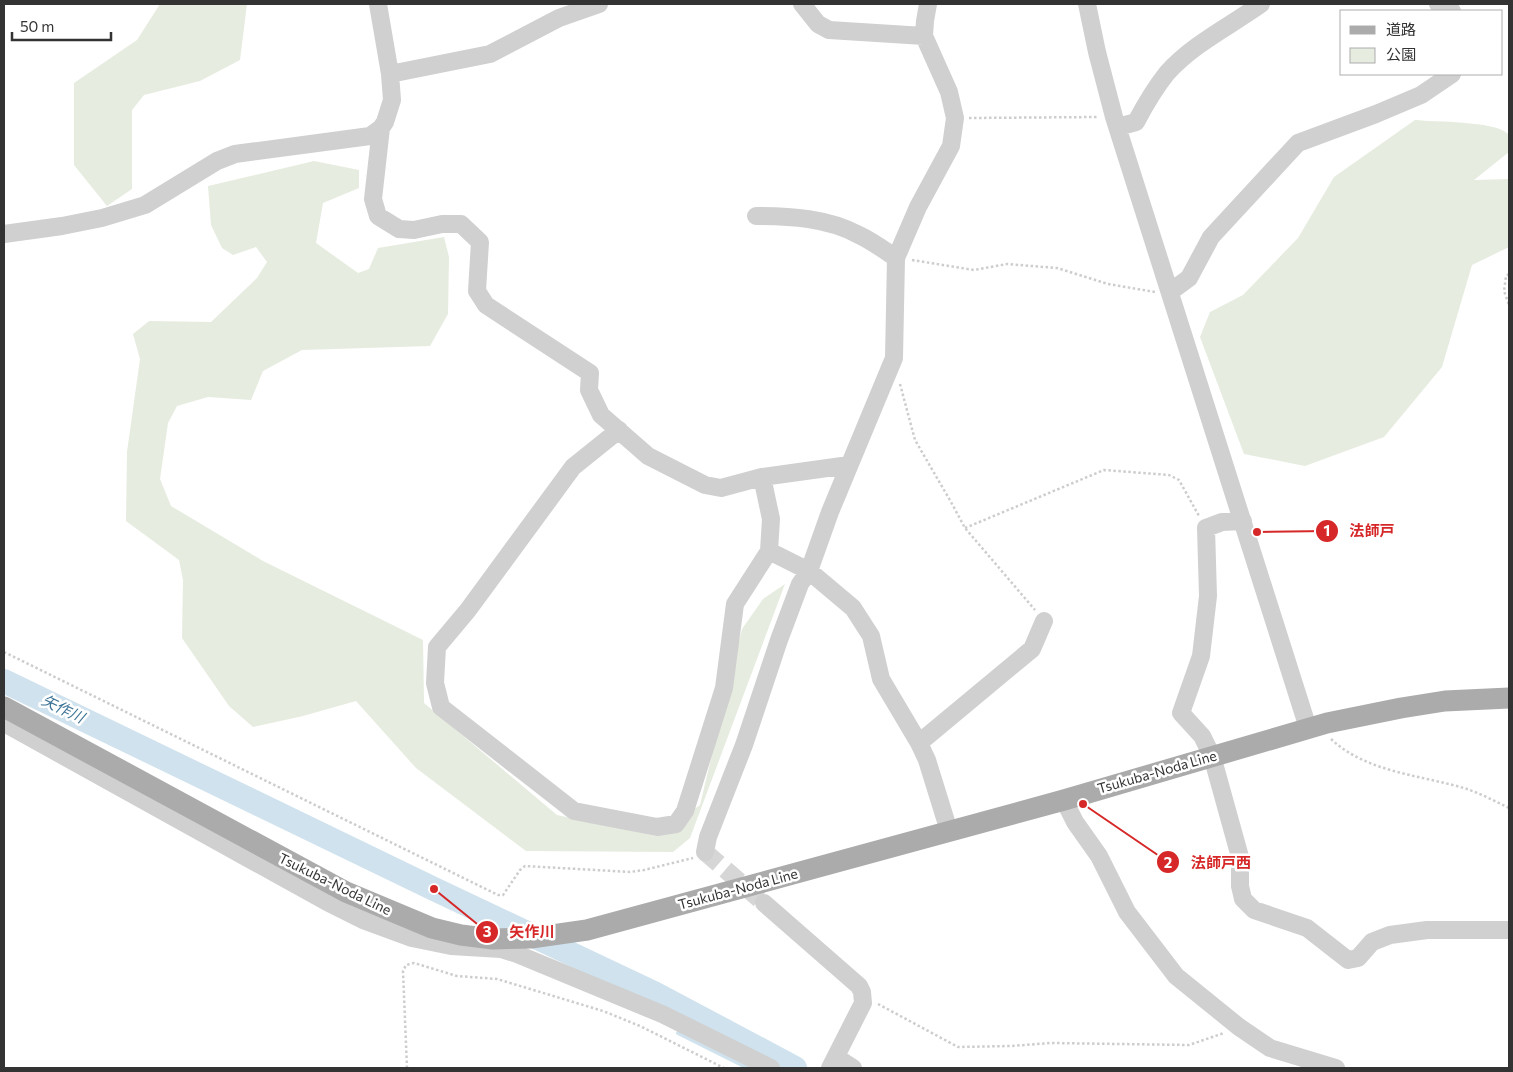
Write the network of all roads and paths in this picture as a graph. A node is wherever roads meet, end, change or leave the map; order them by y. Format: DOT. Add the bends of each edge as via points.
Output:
graph roads {
  1 [pos="378,4"];
  2 [pos="599,4"];
  3 [pos="802,4"];
  4 [pos="928,4"];
  5 [pos="1087,4"];
  6 [pos="1261,4"];
  7 [pos="1438,4"];
  8 [pos="1450,10"];
  9 [pos="924,36"];
  10 [pos="390,74"];
  11 [pos="1451,75"];
  12 [pos="955,118"];
  13 [pos="1116,122"];
  14 [pos="381,128"];
  15 [pos="756,216"];
  16 [pos="4,234"];
  17 [pos="896,258"];
  18 [pos="1509,274"];
  19 [pos="1170,292"];
  20 [pos="1509,305"];
  21 [pos="894,358"];
  22 [pos="619,430"];
  23 [pos="849,465"];
  24 [pos="762,477"];
  25 [pos="1243,521"];
  26 [pos="965,528"];
  27 [pos="1206,528"];
  28 [pos="769,551"];
  29 [pos="809,571"];
  30 [pos="1044,621"];
  31 [pos="4,652"];
  32 [pos="1509,698"];
  33 [pos="4,707"];
  34 [pos="4,723"];
  35 [pos="1317,726"];
  36 [pos="919,743"];
  37 [pos="1212,756"];
  38 [pos="1064,800"];
  39 [pos="1509,808"];
  40 [pos="949,831"];
  41 [pos="706,852"];
  42 [pos="764,903"];
  43 [pos="1509,930"];
  44 [pos="498,942"];
  45 [pos="863,997"];
  46 [pos="1239,1027"];
  47 [pos="832,1063"];
  48 [pos="407,1068"];
  49 [pos="724,1068"];
  50 [pos="771,1068"];
  51 [pos="853,1068"];
  52 [pos="1336,1068"];
  1 -- 10 [label="street"];
  2 -- 10 [label="street" via="559,18 490,54"];
  3 -- 9 [label="street" via="818,24 829,30"];
  4 -- 9 [label="street"];
  5 -- 13 [label="street"];
  6 -- 13 [label="street" via="1200,44 1168,73 1136,122"];
  7 -- 8 [label="street"];
  9 -- 12 [label="street" via="949,92"];
  10 -- 14 [label="street" via="392,100"];
  11 -- 19 [label="street" via="1421,95 1298,143 1211,237 1189,278"];
  12 -- 13 [label="path"];
  12 -- 17 [label="street" via="951,146 918,207"];
  13 -- 19 [label="street"];
  14 -- 16 [label="street" via="370,136 235,154 216,161 145,205 102,218"];
  14 -- 22 [label="street" via="373,199 378,216 399,229 461,224 480,242 477,291 486,304 590,373 589,390 601,415"];
  15 -- 17 [label="street" via="827,222 858,234"];
  17 -- 19 [label="path" via="974,270 1007,264 1056,268 1108,284"];
  17 -- 21 [label="street"];
  18 -- 20 [label="path" via="1504,291"];
  19 -- 25 [label="street"];
  21 -- 23 [label="street"];
  21 -- 26 [label="path" via="915,440"];
  22 -- 24 [label="street" via="648,456 705,485 721,488"];
  22 -- 28 [label="street" via="573,467 437,647 435,682 441,707 574,811 657,827 676,824 685,811 724,688 735,604"];
  23 -- 24 [label="street"];
  23 -- 29 [label="street"];
  24 -- 28 [label="street" via="771,519"];
  25 -- 27 [label="street" via="1222,522"];
  25 -- 35 [label="street"];
  26 -- 27 [label="path" via="1104,470 1169,475 1179,480"];
  26 -- 30 [label="path"];
  27 -- 37 [label="street" via="1208,596 1201,656 1181,712 1202,736"];
  28 -- 29 [label="street"];
  29 -- 36 [label="street" via="853,608 871,636 881,679"];
  29 -- 41 [label="street" via="800,584 779,640 744,745 708,837"];
  30 -- 36 [label="street" via="1032,649"];
  31 -- 41 [label="path" via="498,895 502,895 525,866 630,872 691,859"];
  32 -- 35 [label="main road, Tsukuba-Noda Line" via="1400,708"];
  33 -- 44 [label="main road, Tsukuba-Noda Line" via="346,892 432,928"];
  34 -- 44 [label="street" via="363,920 412,938 451,946"];
  35 -- 37 [label="main road, Tsukuba-Noda Line"];
  35 -- 39 [label="path" via="1355,756 1395,772 1468,789"];
  36 -- 40 [label="street"];
  37 -- 38 [label="main road, Tsukuba-Noda Line"];
  37 -- 43 [label="street" via="1240,857 1243,899 1254,910 1307,928 1348,960 1358,958 1372,942 1390,935 1427,930"];
  38 -- 40 [label="main road, Tsukuba-Noda Line"];
  38 -- 46 [label="street" via="1075,822 1100,856 1127,912 1176,976"];
  40 -- 44 [label="main road, Tsukuba-Noda Line" via="587,930"];
  42 -- 45 [label="street" via="859,986"];
  44 -- 50 [label="street" via="517,954 662,1014"];
  45 -- 46 [label="path" via="958,1047 1050,1043 1189,1046"];
  45 -- 47 [label="street"];
  46 -- 52 [label="street" via="1270,1048"];
  47 -- 51 [label="street"];
  48 -- 49 [label="path" via="403,971 406,965 414,963 457,976 497,979 603,1011"];
}
